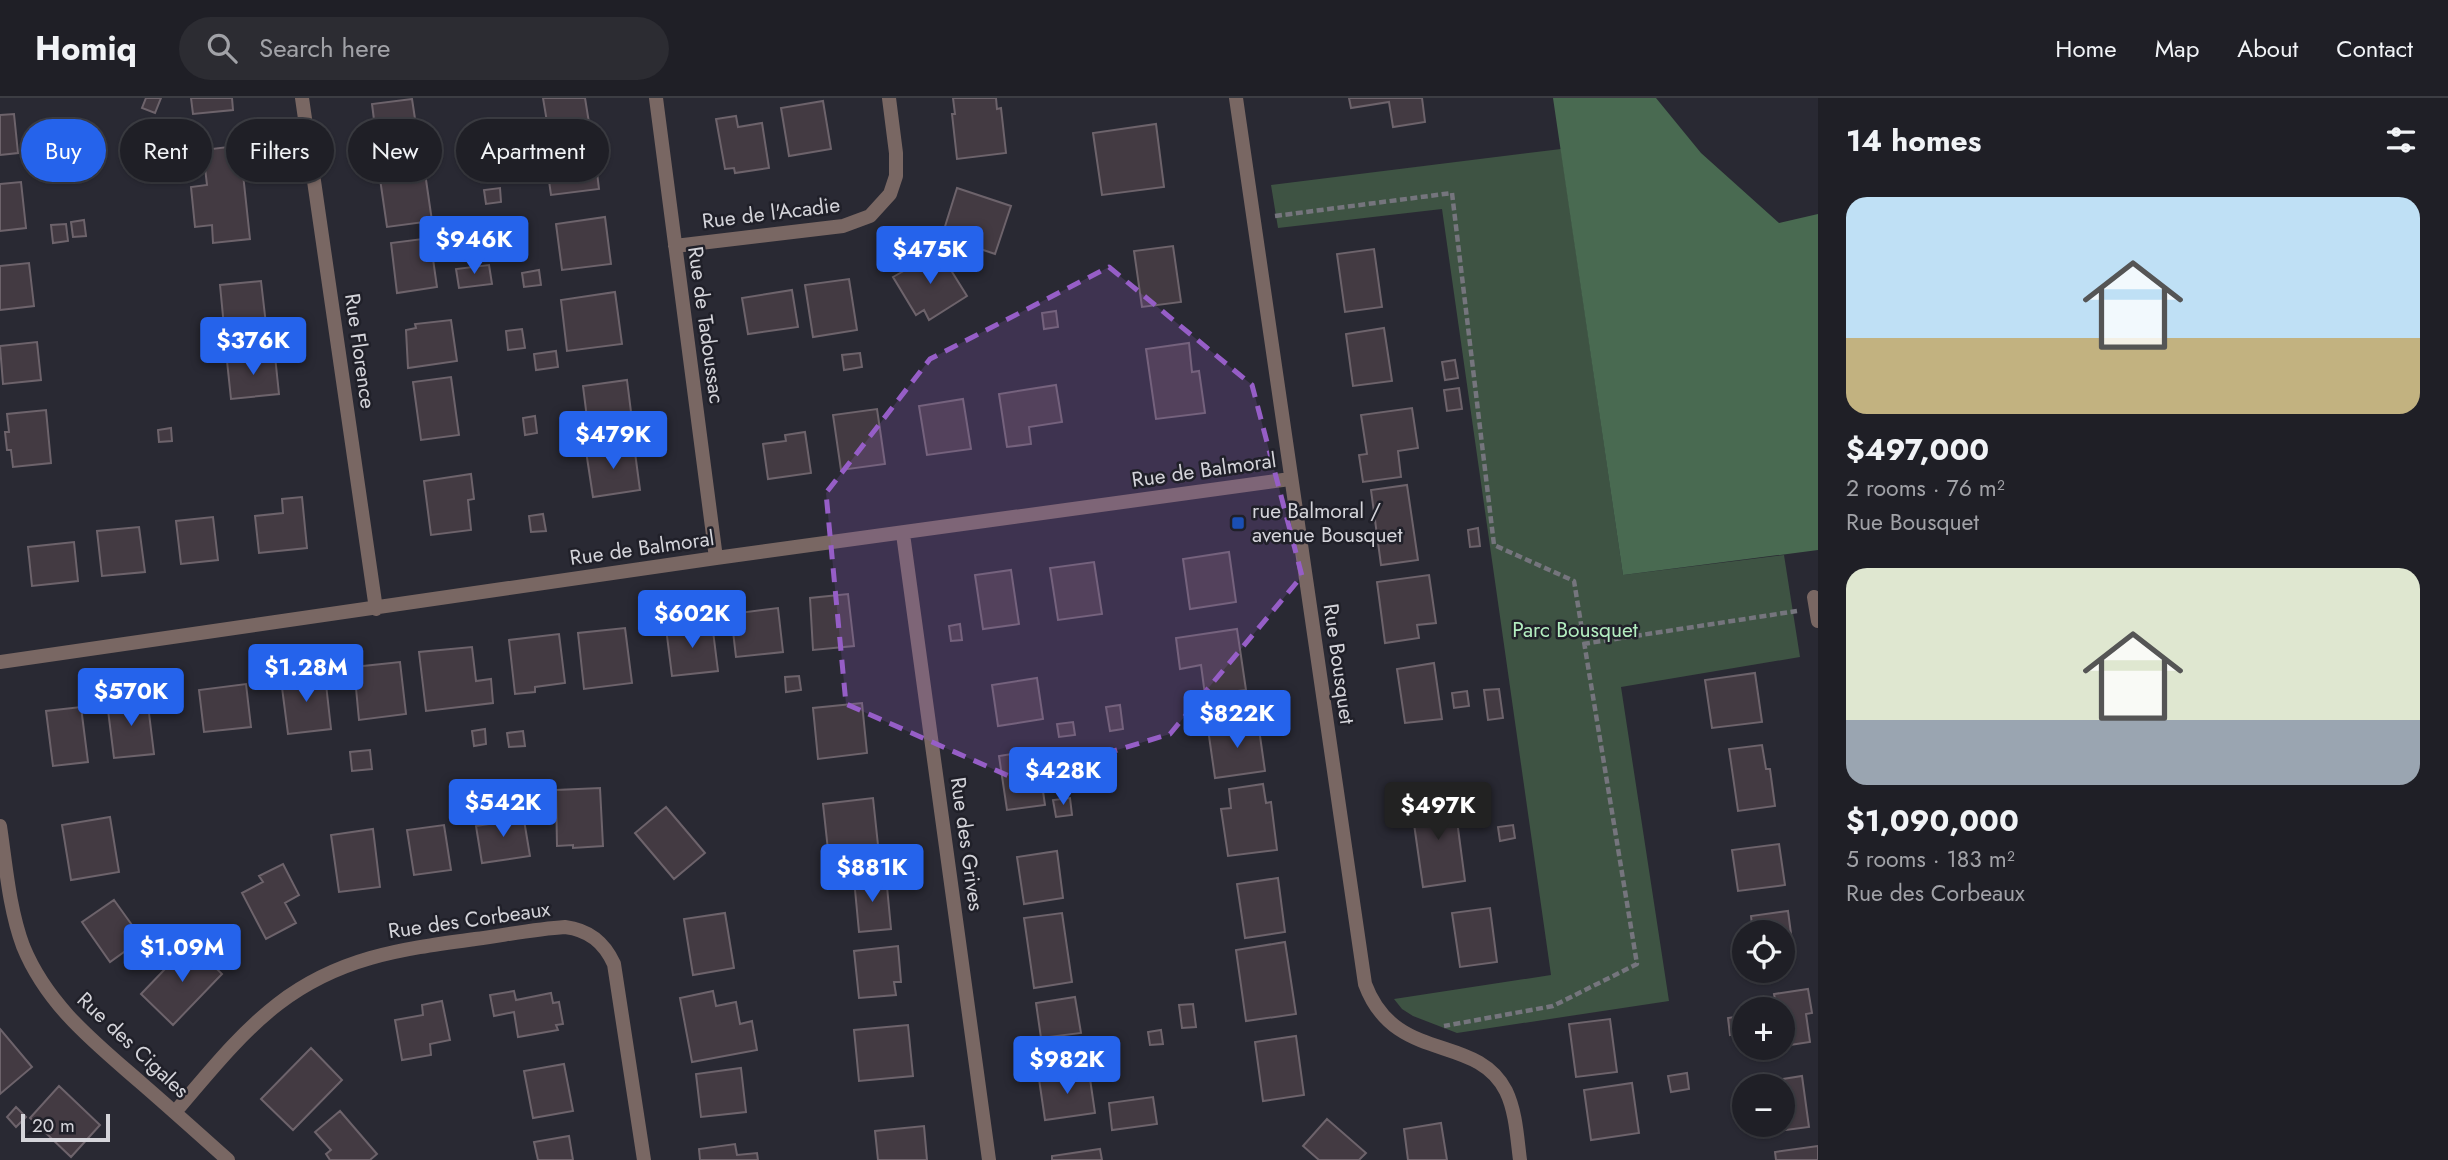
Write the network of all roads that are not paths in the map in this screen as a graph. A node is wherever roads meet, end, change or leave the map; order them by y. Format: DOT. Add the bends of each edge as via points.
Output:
graph roads {
  1 [pos="302,98"];
  2 [pos="656,98"];
  3 [pos="889,98"];
  4 [pos="1236,98"];
  5 [pos="675,246"];
  6 [pos="1290,479"];
  7 [pos="903,534"];
  8 [pos="716,558"];
  9 [pos="376,609"];
  10 [pos="0,662"];
  11 [pos="0,826"];
  12 [pos="175,1112"];
  13 [pos="228,1160"];
  14 [pos="643,1160"];
  15 [pos="989,1160"];
  16 [pos="1520,1160"];
  1 -- 9 [label="street, Rue Florence"];
  2 -- 5 [label="street, Rue de Tadoussac"];
  3 -- 5 [label="street, Rue de l'Acadie" via="896,176 885,202 870,216 843,226"];
  4 -- 6 [label="street, Rue Bousquet"];
  5 -- 8 [label="street, Rue de Tadoussac"];
  6 -- 7 [label="street, Rue de Balmoral"];
  6 -- 16 [label="street, Rue Bousquet" via="1365,984 1380,1013 1396,1028 1475,1060 1494,1074 1511,1103"];
  7 -- 8 [label="street, Rue de Balmoral"];
  7 -- 15 [label="street, Rue des Grives"];
  8 -- 9 [label="street, Rue de Balmoral"];
  9 -- 10 [label="street, Rue de Balmoral"];
  11 -- 12 [label="street, Rue des Cigales" via="17,928 40,980 76,1026"];
  12 -- 13 [label="street, Rue des Cigales"];
  12 -- 14 [label="street, Rue des Corbeaux" via="262,1017 331,972 389,952 565,927 599,941 614,964"];
}
